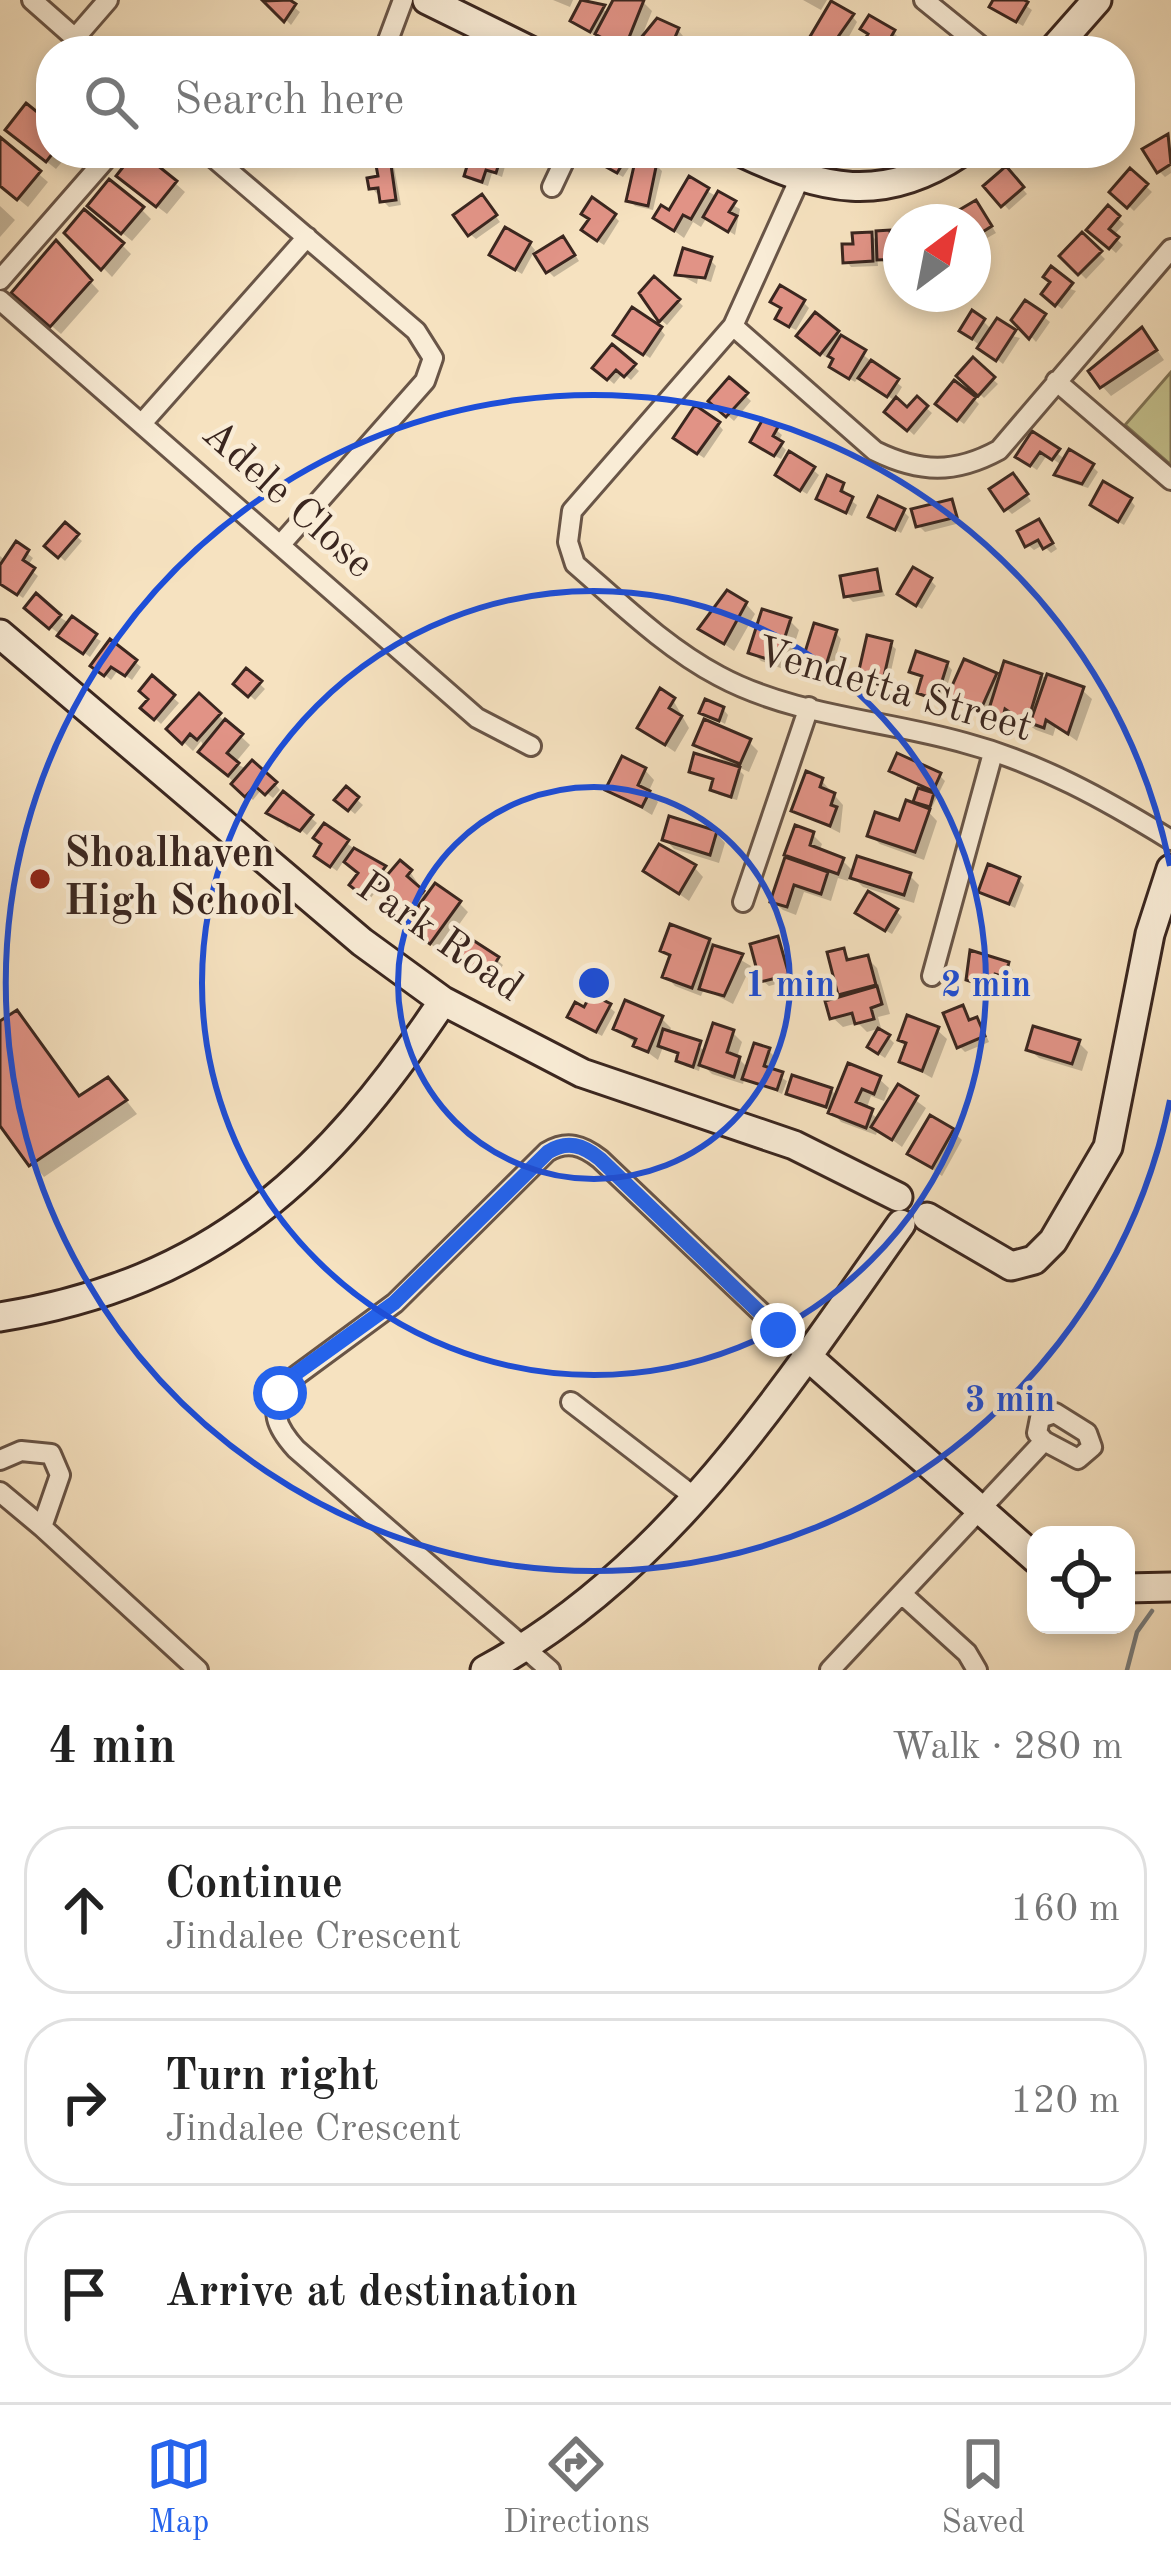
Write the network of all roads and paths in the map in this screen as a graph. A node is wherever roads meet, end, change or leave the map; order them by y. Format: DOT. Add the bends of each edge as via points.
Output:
graph roads {
  1 [pos="32,0"];
  2 [pos="107,0"];
  3 [pos="404,0"];
  4 [pos="427,0"];
  5 [pos="924,0"];
  6 [pos="1097,0"];
  7 [pos="74,36"];
  8 [pos="87,36"];
  9 [pos="390,36"];
  10 [pos="500,36"];
  11 [pos="969,36"];
  12 [pos="1065,36"];
  13 [pos="98,168"];
  14 [pos="226,168"];
  15 [pos="560,168"];
  16 [pos="775,168"];
  17 [pos="938,168"];
  18 [pos="800,180"];
  19 [pos="551,187"];
  20 [pos="307,237"];
  21 [pos="1171,249"];
  22 [pos="0,280"];
  23 [pos="0,300"];
  24 [pos="734,326"];
  25 [pos="1056,380"];
  26 [pos="144,421"];
  27 [pos="1171,480"];
  28 [pos="281,543"];
  29 [pos="0,634"];
  30 [pos="808,707"];
  31 [pos="531,746"];
  32 [pos="994,753"];
  33 [pos="1171,840"];
  34 [pos="1171,869"];
  35 [pos="743,902"];
  36 [pos="932,976"];
  37 [pos="443,1001"];
  38 [pos="908,1212"];
  39 [pos="0,1318"];
  40 [pos="808,1357"];
  41 [pos="572,1402"];
  42 [pos="1044,1442"];
  43 [pos="0,1460"];
  44 [pos="0,1492"];
  45 [pos="698,1499"];
  46 [pos="981,1507"];
  47 [pos="42,1527"];
  48 [pos="1027,1550"];
  49 [pos="1171,1587"];
  50 [pos="1135,1588"];
  51 [pos="902,1594"];
  52 [pos="523,1646"];
  53 [pos="198,1670"];
  54 [pos="485,1670"];
  55 [pos="550,1670"];
  56 [pos="830,1670"];
  57 [pos="977,1670"];
  1 -- 7 [label="street"];
  2 -- 8 [label="street"];
  3 -- 9 [label="street"];
  4 -- 10 [label="street"];
  5 -- 11 [label="street"];
  6 -- 12 [label="street"];
  13 -- 22 [label="street"];
  14 -- 20 [label="street"];
  15 -- 19 [label="street"];
  16 -- 18 [label="street"];
  17 -- 18 [label="street" via="855,188"];
  18 -- 24 [label="street, Vendetta Street"];
  20 -- 26 [label="street"];
  20 -- 28 [label="street" via="426,341 433,365"];
  21 -- 25 [label="street"];
  23 -- 26 [label="street, Adele Close"];
  24 -- 25 [label="street" via="875,451 936,470 999,450"];
  24 -- 30 [label="street, Vendetta Street" via="586,490 572,511 568,542 575,564 681,653 721,678"];
  25 -- 27 [label="street"];
  26 -- 28 [label="street, Adele Close"];
  28 -- 31 [label="street, Adele Close" via="477,718"];
  29 -- 37 [label="street, Park Road" via="362,942"];
  30 -- 32 [label="street, Vendetta Street"];
  30 -- 35 [label="street"];
  32 -- 33 [label="street, Vendetta Street" via="1088,789"];
  32 -- 36 [label="street"];
  34 -- 38 [label="street, Park Road" via="1150,934 1108,1148 1069,1221 1023,1265 1000,1262"];
  37 -- 38 [label="street, Park Road" via="582,1073 794,1145"];
  37 -- 39 [label="street" via="353,1126 269,1204 134,1283"];
  38 -- 40 [label="street"];
  40 -- 45 [label="street"];
  40 -- 46 [label="street"];
  40 -- 52 [label="street" via="600,1159 565,1144 394,1303 291,1377 276,1403 282,1433"];
  41 -- 45 [label="street"];
  42 -- 46 [label="street"];
  43 -- 47 [label="street" via="21,1451 51,1454 60,1475"];
  44 -- 47 [label="street"];
  45 -- 52 [label="street"];
  46 -- 48 [label="street"];
  46 -- 51 [label="street"];
  47 -- 53 [label="street"];
  49 -- 50 [label="street"];
  51 -- 56 [label="street"];
  51 -- 57 [label="street"];
  52 -- 54 [label="street"];
  52 -- 55 [label="street"];
}
